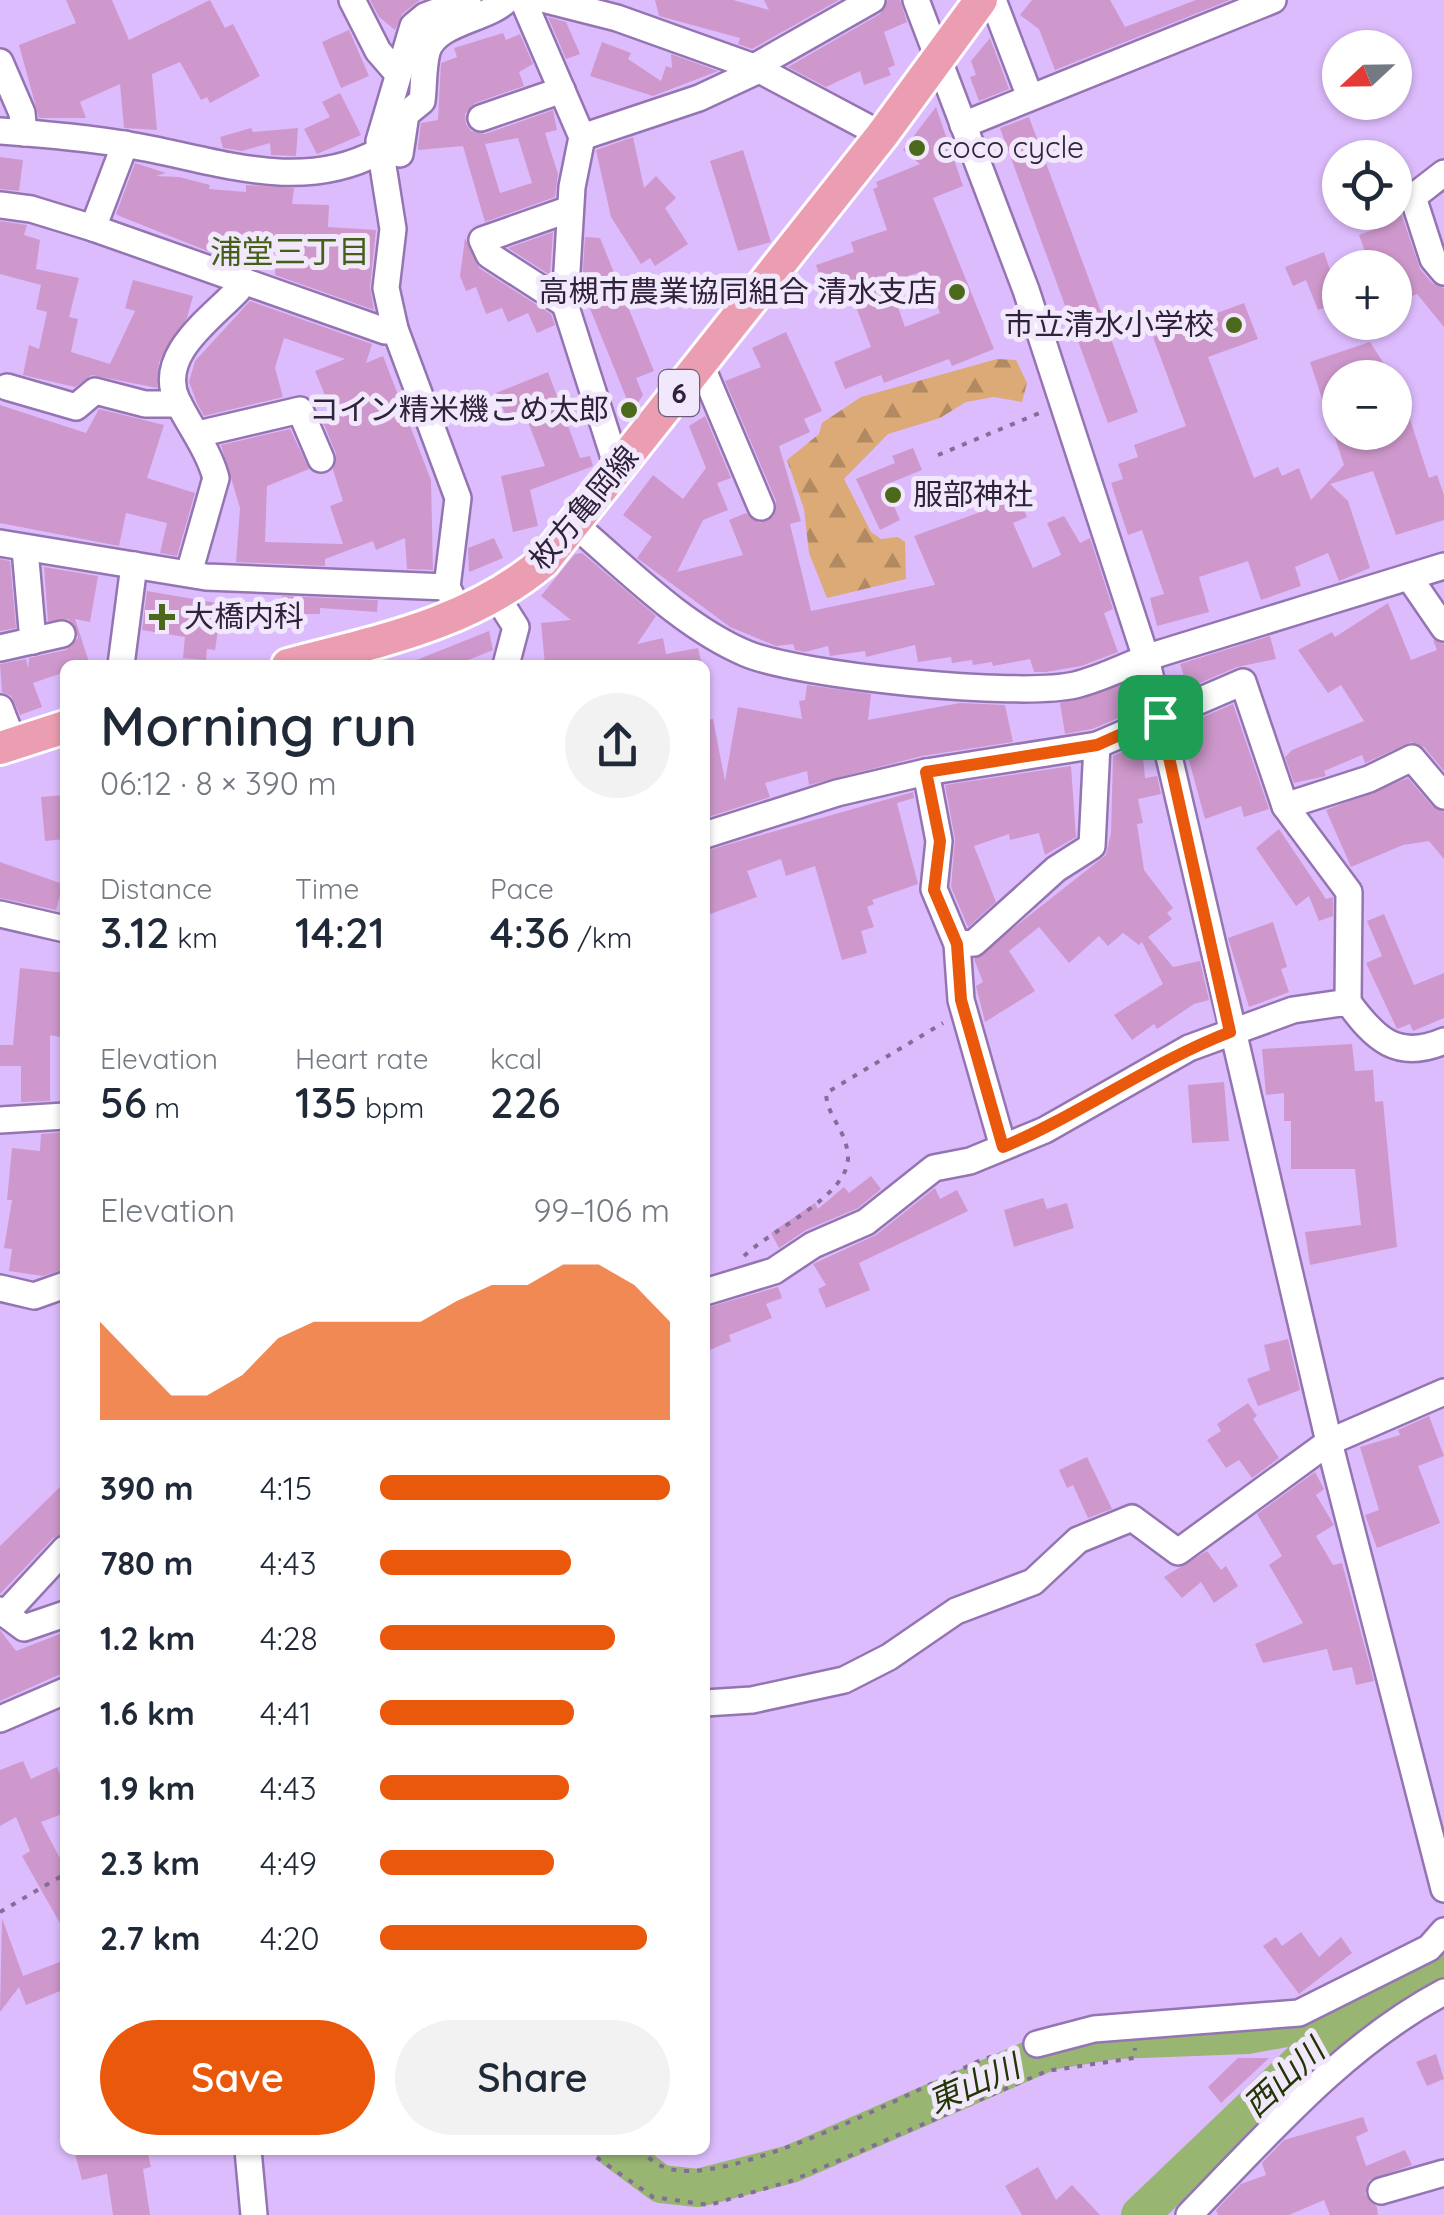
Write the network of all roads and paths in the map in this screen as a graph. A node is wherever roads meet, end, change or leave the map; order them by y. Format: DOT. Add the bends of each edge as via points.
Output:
graph roads {
  1 [pos="352,0"];
  2 [pos="468,0"];
  3 [pos="507,0"];
  4 [pos="523,0"];
  5 [pos="546,0"];
  6 [pos="872,0"];
  7 [pos="916,0"];
  8 [pos="981,0"];
  9 [pos="994,0"];
  10 [pos="1273,0"];
  11 [pos="938,60"];
  12 [pos="0,62"];
  13 [pos="756,68"];
  14 [pos="398,74"];
  15 [pos="562,90"];
  16 [pos="1030,97"];
  17 [pos="481,118"];
  18 [pos="963,125"];
  19 [pos="12,132"];
  20 [pos="882,135"];
  21 [pos="582,136"];
  22 [pos="124,144"];
  23 [pos="389,153"];
  24 [pos="1444,173"];
  25 [pos="0,205"];
  26 [pos="570,209"];
  27 [pos="93,228"];
  28 [pos="1444,272"];
  29 [pos="242,280"];
  30 [pos="564,304"];
  31 [pos="395,329"];
  32 [pos="701,365"];
  33 [pos="7,387"];
  34 [pos="179,404"];
  35 [pos="1051,408"];
  36 [pos="198,434"];
  37 [pos="938,455"];
  38 [pos="321,459"];
  39 [pos="618,470"];
  40 [pos="761,507"];
  41 [pos="575,525"];
  42 [pos="13,546"];
  43 [pos="134,565"];
  44 [pos="1444,566"];
  45 [pos="189,573"];
  46 [pos="1408,577"];
  47 [pos="497,597"];
  48 [pos="454,601"];
  49 [pos="1444,628"];
  50 [pos="62,634"];
  51 [pos="33,641"];
  52 [pos="0,648"];
  53 [pos="1146,658"];
  54 [pos="122,660"];
  55 [pos="301,660"];
  56 [pos="507,660"];
  57 [pos="0,708"];
  58 [pos="1160,717"];
  59 [pos="60,730"];
  60 [pos="1097,745"];
  61 [pos="7,746"];
  62 [pos="926,772"];
  63 [pos="1444,796"];
  64 [pos="1285,806"];
  65 [pos="710,834"];
  66 [pos="0,914"];
  67 [pos="60,929"];
  68 [pos="957,944"];
  69 [pos="1348,1002"];
  70 [pos="965,1012"];
  71 [pos="1230,1032"];
  72 [pos="1444,1041"];
  73 [pos="60,1116"];
  74 [pos="0,1120"];
  75 [pos="1003,1147"];
  76 [pos="60,1287"];
  77 [pos="0,1288"];
  78 [pos="710,1288"];
  79 [pos="710,1291"];
  80 [pos="1444,1392"];
  81 [pos="1329,1442"];
  82 [pos="60,1553"];
  83 [pos="2,1612"];
  84 [pos="60,1616"];
  85 [pos="60,1693"];
  86 [pos="710,1703"];
  87 [pos="0,1719"];
  88 [pos="60,1877"];
  89 [pos="1444,1889"];
  90 [pos="0,1912"];
  91 [pos="1444,1931"];
  92 [pos="1444,1992"];
  93 [pos="1037,2044"];
  94 [pos="1134,2058"];
  95 [pos="248,2155"];
  96 [pos="593,2155"];
  97 [pos="645,2155"];
  98 [pos="1444,2173"];
  99 [pos="1380,2192"];
  100 [pos="253,2205"];
  101 [pos="230,2215"];
  102 [pos="1189,2215"];
  1 -- 14 [label="street"];
  2 -- 14 [label="street" via="413,26"];
  3 -- 23 [label="street" via="434,39 422,101 406,114"];
  4 -- 15 [label="street"];
  5 -- 13 [label="street"];
  6 -- 13 [label="street"];
  7 -- 11 [label="street"];
  8 -- 11 [label="main road, 枚方亀岡線 / 6"];
  9 -- 16 [label="street"];
  10 -- 16 [label="street"];
  11 -- 18 [label="street"];
  11 -- 20 [label="main road, 枚方亀岡線 / 6"];
  12 -- 19 [label="street" via="22,112"];
  13 -- 20 [label="street"];
  13 -- 21 [label="street" via="699,98"];
  14 -- 23 [label="street" via="381,124"];
  15 -- 17 [label="street"];
  15 -- 21 [label="street"];
  16 -- 18 [label="street"];
  18 -- 53 [label="street" via="1026,290"];
  19 -- 22 [label="street"];
  20 -- 32 [label="main road, 枚方亀岡線 / 6"];
  21 -- 26 [label="street"];
  22 -- 23 [label="street" via="240,169 301,173"];
  22 -- 27 [label="street"];
  23 -- 31 [label="street" via="393,229 386,288"];
  24 -- 28 [label="street" via="1413,197"];
  25 -- 27 [label="street"];
  26 -- 30 [label="street"];
  26 -- 30 [label="street" via="482,240 489,256"];
  27 -- 29 [label="street"];
  29 -- 31 [label="street"];
  29 -- 34 [label="street" via="178,354"];
  30 -- 39 [label="street"];
  31 -- 48 [label="street" via="458,498"];
  32 -- 39 [label="main road, 枚方亀岡線 / 6"];
  32 -- 40 [label="street"];
  33 -- 34 [label="street" via="63,406 76,406 96,391 145,404"];
  34 -- 36 [label="street"];
  35 -- 37 [label="path"];
  36 -- 38 [label="street" via="300,410"];
  36 -- 45 [label="street" via="216,478"];
  39 -- 41 [label="main road, 枚方亀岡線 / 6"];
  41 -- 47 [label="main road, 枚方亀岡線 / 6" via="543,562"];
  41 -- 53 [label="street" via="702,626 743,652 782,665 1050,689"];
  42 -- 43 [label="street"];
  42 -- 51 [label="street"];
  43 -- 45 [label="street"];
  43 -- 54 [label="street"];
  44 -- 46 [label="street"];
  45 -- 48 [label="street"];
  46 -- 49 [label="street"];
  46 -- 53 [label="street"];
  47 -- 48 [label="main road, 枚方亀岡線 / 6"];
  47 -- 56 [label="street" via="516,626"];
  48 -- 55 [label="main road, 枚方亀岡線 / 6"];
  50 -- 51 [label="street"];
  51 -- 52 [label="street"];
  53 -- 58 [label="street"];
  57 -- 61 [label="street"];
  58 -- 60 [label="street"];
  58 -- 64 [label="street" via="1243,682"];
  58 -- 71 [label="street"];
  59 -- 61 [label="main road"];
  60 -- 62 [label="street"];
  60 -- 68 [label="street" via="1092,846 1056,869 974,943"];
  62 -- 65 [label="street" via="768,812"];
  62 -- 68 [label="street" via="940,841 934,890"];
  63 -- 64 [label="street" via="1412,758"];
  64 -- 69 [label="street" via="1349,892"];
  66 -- 67 [label="street"];
  68 -- 70 [label="street"];
  69 -- 71 [label="street" via="1293,1010"];
  69 -- 72 [label="street" via="1381,1042 1403,1051"];
  70 -- 75 [label="street"];
  70 -- 78 [label="path" via="826,1094 827,1108 844,1130 848,1162 838,1187 759,1241"];
  71 -- 75 [label="street"];
  71 -- 81 [label="street"];
  73 -- 74 [label="street"];
  75 -- 79 [label="street" via="934,1168 866,1222 774,1270"];
  76 -- 77 [label="street" via="34,1296"];
  80 -- 81 [label="street"];
  81 -- 86 [label="street" via="1178,1552 1132,1518 1078,1540 1033,1582 956,1611 844,1680"];
  81 -- 89 [label="street"];
  82 -- 83 [label="street"];
  83 -- 84 [label="street" via="24,1628"];
  85 -- 87 [label="street"];
  88 -- 90 [label="path"];
  91 -- 93 [label="street" via="1429,1948 1300,2013 1094,2029"];
  92 -- 102 [label="street" via="1304,2095"];
  93 -- 97 [label="path" via="984,2059 758,2157 707,2171 666,2169"];
  94 -- 96 [label="path" via="1047,2071 791,2181 709,2205 654,2197"];
  95 -- 100 [label="street"];
  98 -- 99 [label="street"];
  100 -- 101 [label="street" via="240,2202"];
}
